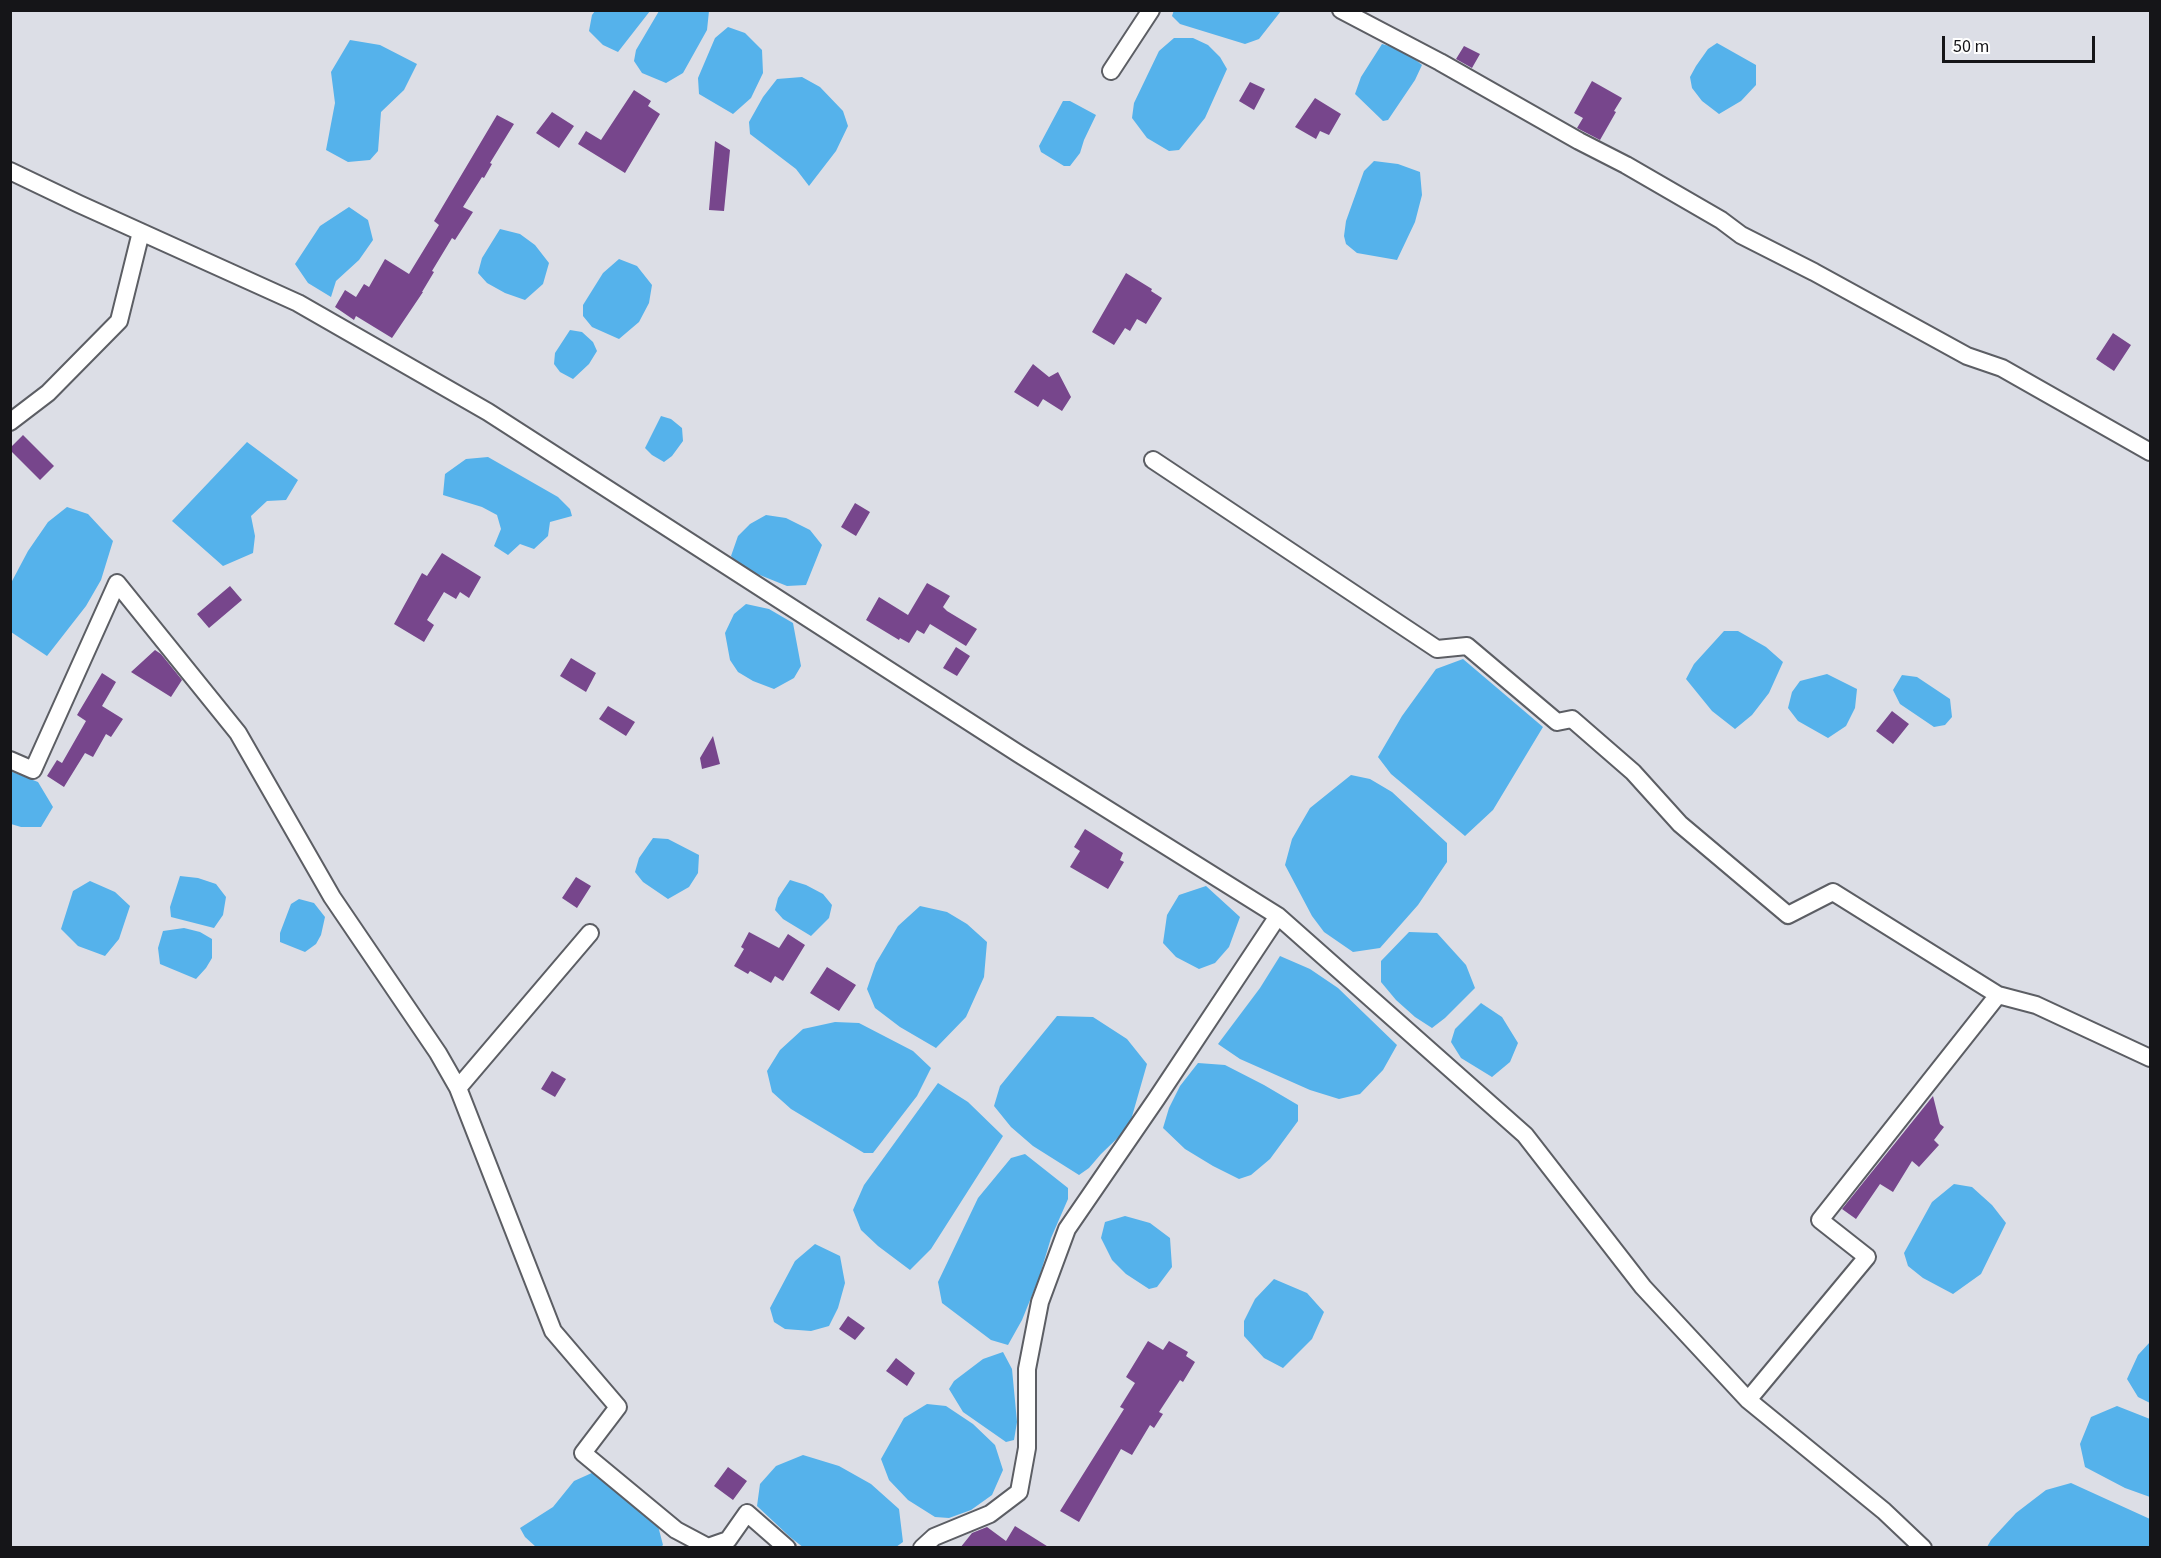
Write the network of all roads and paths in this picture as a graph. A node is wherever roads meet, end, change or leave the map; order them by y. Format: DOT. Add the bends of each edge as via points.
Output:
graph roads {
  1 [pos="1151,10"];
  2 [pos="1341,10"];
  3 [pos="1111,71"];
  4 [pos="10,171"];
  5 [pos="141,232"];
  6 [pos="10,422"];
  7 [pos="2151,452"];
  8 [pos="1154,460"];
  9 [pos="10,760"];
  10 [pos="1278,916"];
  11 [pos="590,933"];
  12 [pos="1998,995"];
  13 [pos="2151,1058"];
  14 [pos="458,1088"];
  15 [pos="1748,1400"];
  16 [pos="787,1548"];
  17 [pos="922,1548"];
  18 [pos="1923,1548"];
  1 -- 3 [label="street"];
  2 -- 7 [label="street" via="1626,165 1741,235 1966,356 2002,368"];
  4 -- 5 [label="street"];
  5 -- 6 [label="street" via="119,321 48,393"];
  5 -- 10 [label="street" via="298,303 488,412"];
  8 -- 12 [label="street" via="1437,649 1467,646 1557,722 1572,719 1633,772 1680,824 1788,915 1833,892"];
  9 -- 14 [label="street" via="33,770 117,583 238,733 332,897"];
  10 -- 15 [label="street" via="1525,1135 1643,1287"];
  10 -- 17 [label="street" via="1067,1229 1040,1302 1027,1369 1028,1448 1018,1492 990,1514 934,1536"];
  11 -- 14 [label="street"];
  12 -- 13 [label="street" via="2036,1005"];
  12 -- 15 [label="street" via="1820,1220 1867,1257"];
  14 -- 16 [label="street" via="553,1331 618,1407 583,1453 676,1530 708,1547 728,1540 747,1513"];
  15 -- 18 [label="street" via="1884,1511"];
}
